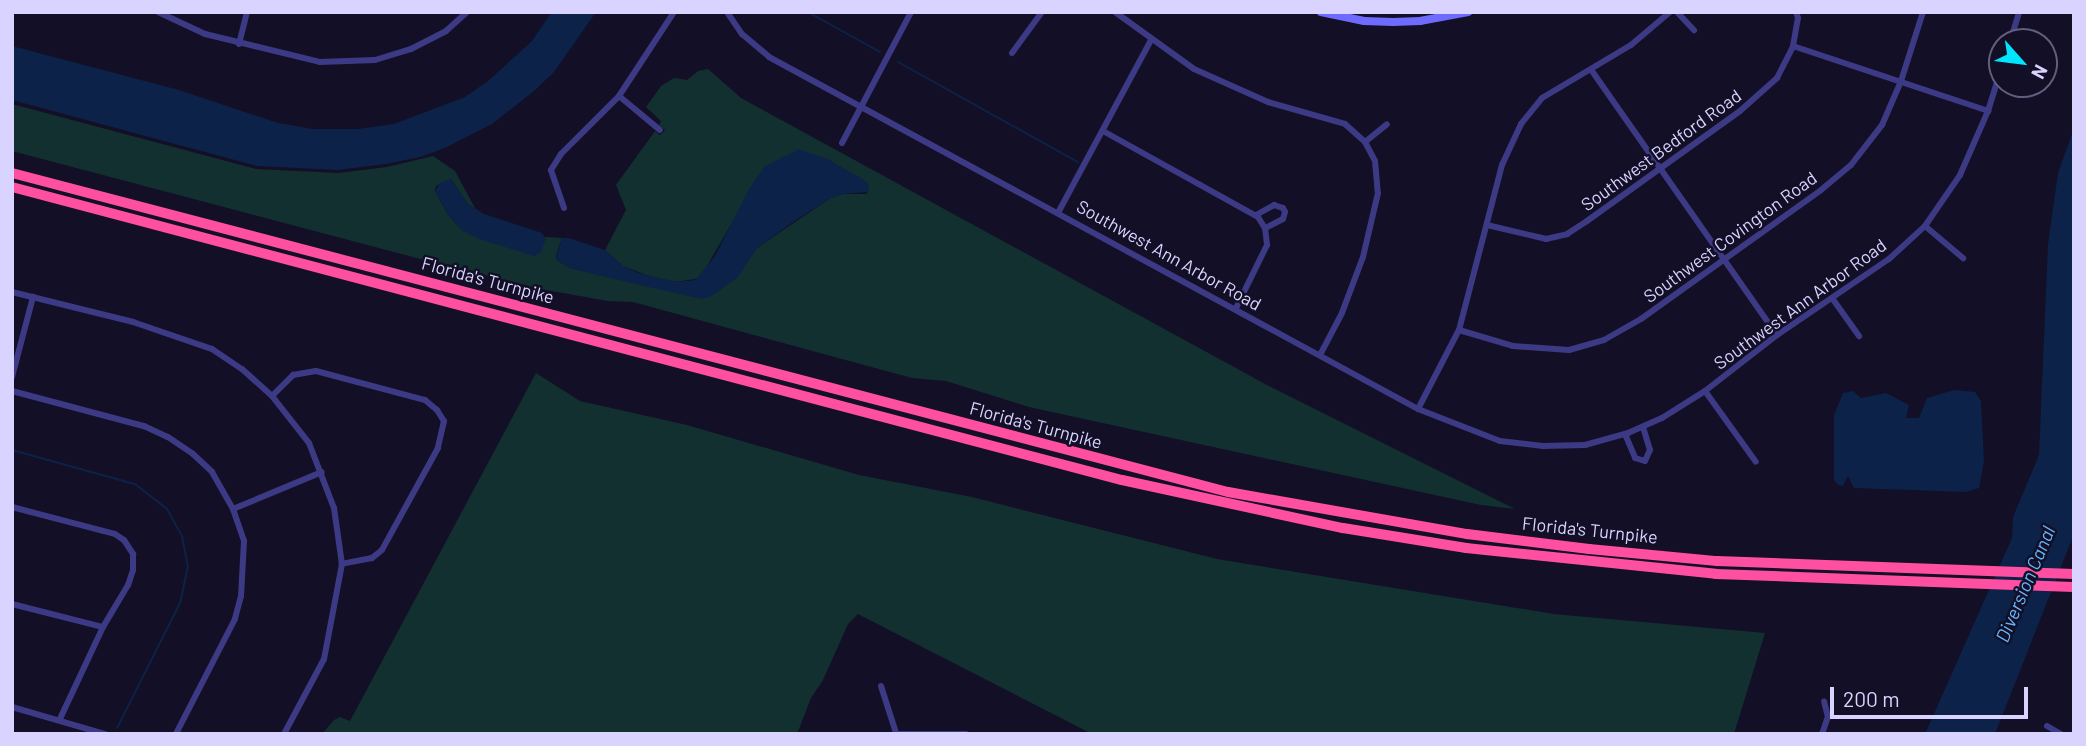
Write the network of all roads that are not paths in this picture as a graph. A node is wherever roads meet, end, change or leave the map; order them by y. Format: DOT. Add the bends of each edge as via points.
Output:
graph roads {
  1 [pos="158,12"];
  2 [pos="247,12"];
  3 [pos="467,12"];
  4 [pos="674,12"];
  5 [pos="727,12"];
  6 [pos="911,12"];
  7 [pos="1042,12"];
  8 [pos="1115,12"];
  9 [pos="1321,12"];
  10 [pos="1468,12"];
  11 [pos="1670,12"];
  12 [pos="1677,12"];
  13 [pos="1796,12"];
  14 [pos="1923,12"];
  15 [pos="1694,30"];
  16 [pos="1151,40"];
  17 [pos="239,44"];
  18 [pos="1793,46"];
  19 [pos="1012,53"];
  20 [pos="1592,71"];
  21 [pos="1901,81"];
  22 [pos="619,96"];
  23 [pos="1992,98"];
  24 [pos="861,107"];
  25 [pos="1988,111"];
  26 [pos="1387,124"];
  27 [pos="660,130"];
  28 [pos="1103,131"];
  29 [pos="1365,142"];
  30 [pos="842,143"];
  31 [pos="1661,167"];
  32 [pos="12,173"];
  33 [pos="12,187"];
  34 [pos="564,208"];
  35 [pos="1059,211"];
  36 [pos="1256,215"];
  37 [pos="1487,225"];
  38 [pos="1925,226"];
  39 [pos="1265,229"];
  40 [pos="1964,258"];
  41 [pos="1724,260"];
  42 [pos="12,292"];
  43 [pos="33,297"];
  44 [pos="1832,298"];
  45 [pos="1236,308"];
  46 [pos="1459,330"];
  47 [pos="1777,335"];
  48 [pos="1859,336"];
  49 [pos="1320,355"];
  50 [pos="12,377"];
  51 [pos="12,391"];
  52 [pos="1704,391"];
  53 [pos="272,396"];
  54 [pos="1419,409"];
  55 [pos="1643,427"];
  56 [pos="1625,434"];
  57 [pos="1756,462"];
  58 [pos="322,472"];
  59 [pos="12,507"];
  60 [pos="233,509"];
  61 [pos="342,564"];
  62 [pos="2074,574"];
  63 [pos="2072,587"];
  64 [pos="12,604"];
  65 [pos="103,627"];
  66 [pos="881,685"];
  67 [pos="1824,701"];
  68 [pos="12,707"];
  69 [pos="60,719"];
  70 [pos="2047,726"];
  71 [pos="895,733"];
  72 [pos="104,734"];
  73 [pos="176,734"];
  74 [pos="284,734"];
  75 [pos="966,734"];
  76 [pos="1822,734"];
  77 [pos="2061,734"];
  1 -- 17 [label="street"];
  2 -- 17 [label="street"];
  3 -- 17 [label="street" via="446,31 375,60 320,62"];
  4 -- 22 [label="street"];
  5 -- 24 [label="street, Southwest Ann Arbor Road" via="758,49"];
  6 -- 24 [label="street"];
  7 -- 19 [label="street"];
  8 -- 16 [label="street"];
  9 -- 10 [label="street" via="1393,22"];
  11 -- 20 [label="street"];
  12 -- 15 [label="street"];
  13 -- 18 [label="street, Southwest Bedford Road"];
  14 -- 21 [label="street, Southwest Covington Road"];
  16 -- 28 [label="street"];
  16 -- 29 [label="street" via="1223,84 1345,124"];
  18 -- 21 [label="street"];
  18 -- 31 [label="street, Southwest Bedford Road" via="1777,78 1765,90"];
  20 -- 31 [label="street"];
  20 -- 37 [label="street" via="1542,98 1521,124 1502,165"];
  21 -- 25 [label="street"];
  21 -- 41 [label="street, Southwest Covington Road" via="1882,125 1851,165"];
  22 -- 27 [label="street"];
  22 -- 34 [label="street" via="551,170"];
  23 -- 25 [label="street, Southwest Ann Arbor Road"];
  24 -- 30 [label="street"];
  24 -- 35 [label="street, Southwest Ann Arbor Road"];
  25 -- 38 [label="street, Southwest Ann Arbor Road" via="1960,175"];
  26 -- 29 [label="street"];
  28 -- 35 [label="street"];
  28 -- 36 [label="street"];
  29 -- 49 [label="street" via="1376,161 1378,193 1359,268"];
  31 -- 37 [label="street, Southwest Bedford Road" via="1567,234 1546,239"];
  31 -- 41 [label="street"];
  32 -- 62 [label="highway, Florida's Turnpike" via="1228,492 1454,532 1589,549 1717,561"];
  33 -- 63 [label="highway, Florida's Turnpike" via="1226,505 1466,548 1591,562 1716,574"];
  35 -- 45 [label="street, Southwest Ann Arbor Road"];
  36 -- 39 [label="street"];
  36 -- 39 [label="street" via="1274,205 1283,208 1283,219"];
  37 -- 46 [label="street"];
  38 -- 40 [label="street"];
  38 -- 44 [label="street, Southwest Ann Arbor Road" via="1889,260"];
  39 -- 45 [label="street" via="1263,258"];
  41 -- 46 [label="street, Southwest Covington Road" via="1641,319 1604,340 1569,350 1513,346"];
  41 -- 47 [label="street"];
  42 -- 43 [label="street"];
  43 -- 50 [label="street"];
  43 -- 53 [label="street" via="197,343 224,356"];
  44 -- 47 [label="street, Southwest Ann Arbor Road"];
  44 -- 48 [label="street"];
  45 -- 49 [label="street, Southwest Ann Arbor Road"];
  46 -- 54 [label="street"];
  47 -- 52 [label="street, Southwest Ann Arbor Road"];
  49 -- 54 [label="street, Southwest Ann Arbor Road"];
  51 -- 60 [label="street" via="144,426 168,437 212,472"];
  52 -- 55 [label="street, Southwest Ann Arbor Road"];
  52 -- 57 [label="street"];
  53 -- 58 [label="street" via="309,443"];
  53 -- 61 [label="street" via="293,375 316,371 425,400 441,415 444,430 438,448 382,550 372,558"];
  54 -- 56 [label="street, Southwest Ann Arbor Road" via="1500,441 1532,445 1585,445"];
  55 -- 56 [label="street, Southwest Ann Arbor Road"];
  55 -- 56 [label="street" via="1650,450 1645,461 1635,458"];
  58 -- 60 [label="street"];
  58 -- 61 [label="street" via="334,508"];
  59 -- 65 [label="street" via="93,526 124,540 132,554 133,570"];
  60 -- 73 [label="street" via="244,541 242,596 235,619"];
  61 -- 74 [label="street" via="324,659"];
  64 -- 65 [label="street"];
  65 -- 69 [label="street"];
  66 -- 71 [label="street"];
  67 -- 76 [label="street" via="1828,717"];
  68 -- 69 [label="street"];
  69 -- 72 [label="street"];
  70 -- 77 [label="street"];
  71 -- 75 [label="street"];
}
